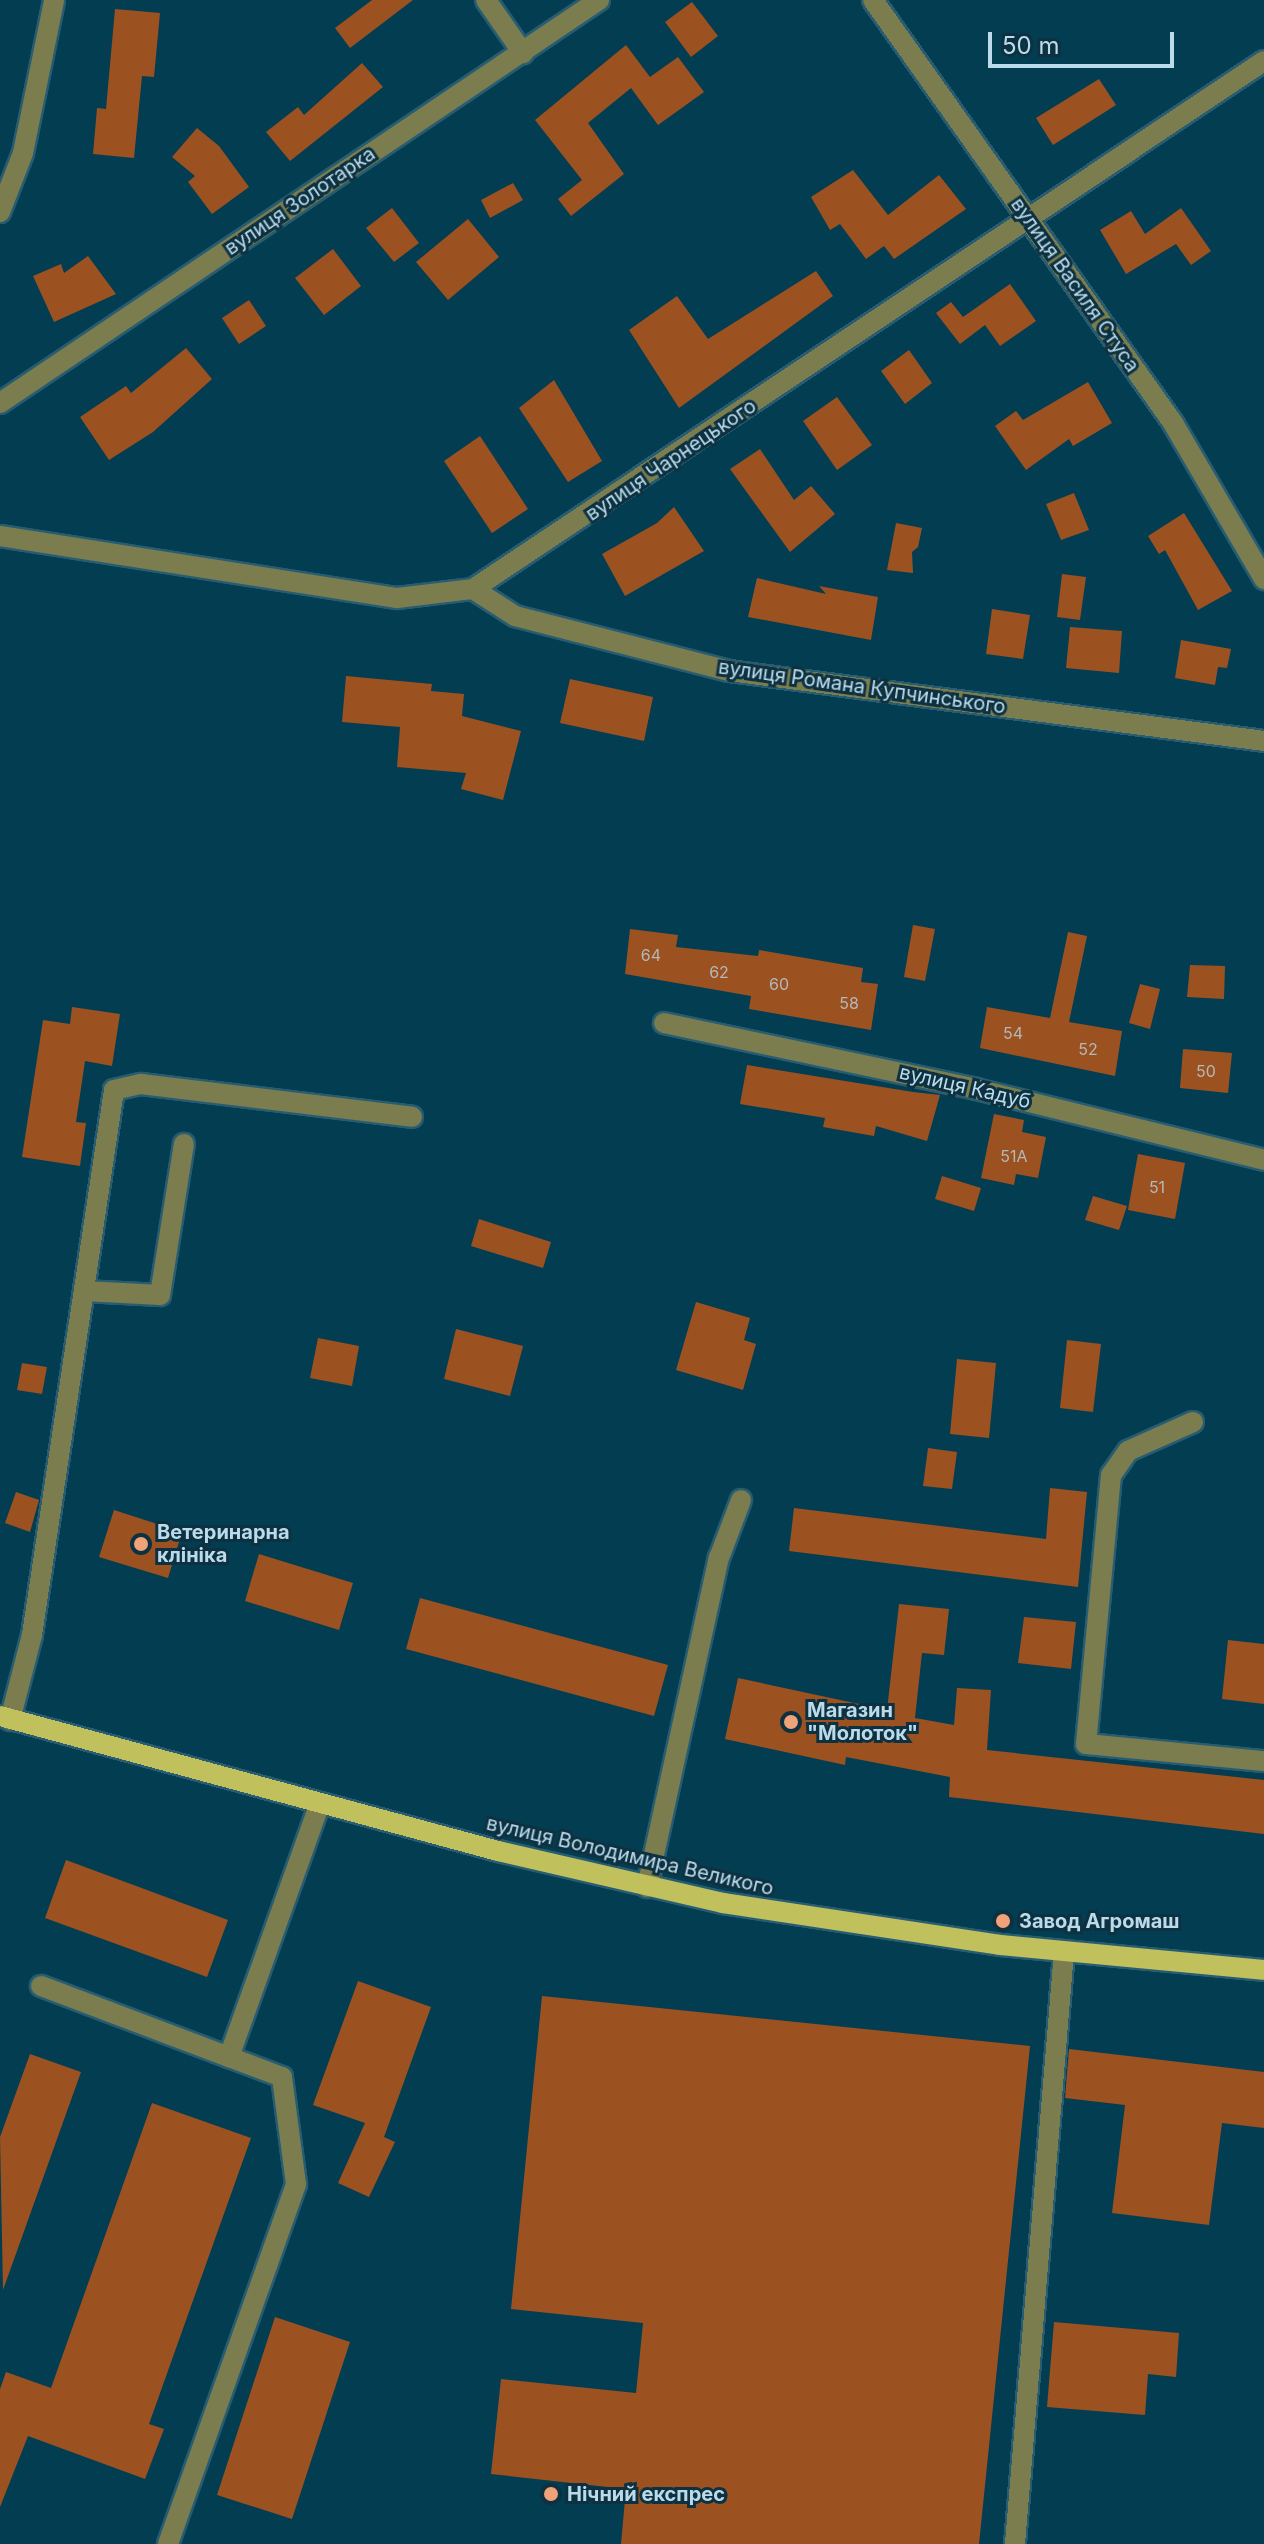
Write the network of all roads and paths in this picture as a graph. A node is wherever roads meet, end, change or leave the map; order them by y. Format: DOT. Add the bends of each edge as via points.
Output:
graph roads {
  1 [pos="54,0"];
  2 [pos="486,0"];
  3 [pos="599,0"];
  4 [pos="873,0"];
  5 [pos="523,53"];
  6 [pos="1264,61"];
  7 [pos="0,212"];
  8 [pos="1028,220"];
  9 [pos="0,403"];
  10 [pos="0,536"];
  11 [pos="1264,579"];
  12 [pos="473,589"];
  13 [pos="1264,741"];
  14 [pos="664,1023"];
  15 [pos="412,1117"];
  16 [pos="184,1144"];
  17 [pos="1264,1160"];
  18 [pos="84,1291"];
  19 [pos="1193,1422"];
  20 [pos="741,1500"];
  21 [pos="5,1718"];
  22 [pos="1264,1761"];
  23 [pos="319,1805"];
  24 [pos="647,1887"];
  25 [pos="1064,1952"];
  26 [pos="1264,1970"];
  27 [pos="41,1986"];
  28 [pos="229,2057"];
  29 [pos="168,2544"];
  30 [pos="1015,2544"];
  1 -- 7 [label="street" via="23,153"];
  2 -- 5 [label="street"];
  3 -- 5 [label="street, вулиця Золотарка"];
  4 -- 8 [label="street, вулиця Василя Стуса"];
  5 -- 9 [label="street, вулиця Золотарка"];
  6 -- 8 [label="street, вулиця Чарнецького"];
  8 -- 11 [label="street, вулиця Василя Стуса" via="1173,423"];
  8 -- 12 [label="street, вулиця Чарнецького"];
  10 -- 12 [label="street, вулиця Чарнецького" via="380,596 436,597"];
  12 -- 13 [label="street, вулиця Романа Купчинського" via="515,616 729,671"];
  14 -- 17 [label="street, вулиця Кадуб" via="976,1089"];
  15 -- 18 [label="street" via="141,1084 119,1086 108,1107"];
  16 -- 18 [label="street" via="160,1295"];
  18 -- 21 [label="street" via="32,1635"];
  19 -- 22 [label="street" via="1128,1451 1111,1475 1086,1744"];
  20 -- 24 [label="street" via="719,1558"];
  21 -- 23 [label="main road, вулиця Володимира Великого"];
  23 -- 24 [label="main road, вулиця Володимира Великого"];
  23 -- 28 [label="street"];
  24 -- 25 [label="main road, вулиця Володимира Великого" via="815,1920"];
  25 -- 26 [label="main road, вулиця Володимира Великого"];
  25 -- 30 [label="street"];
  27 -- 28 [label="street"];
  28 -- 29 [label="street" via="282,2077 296,2184"];
}
